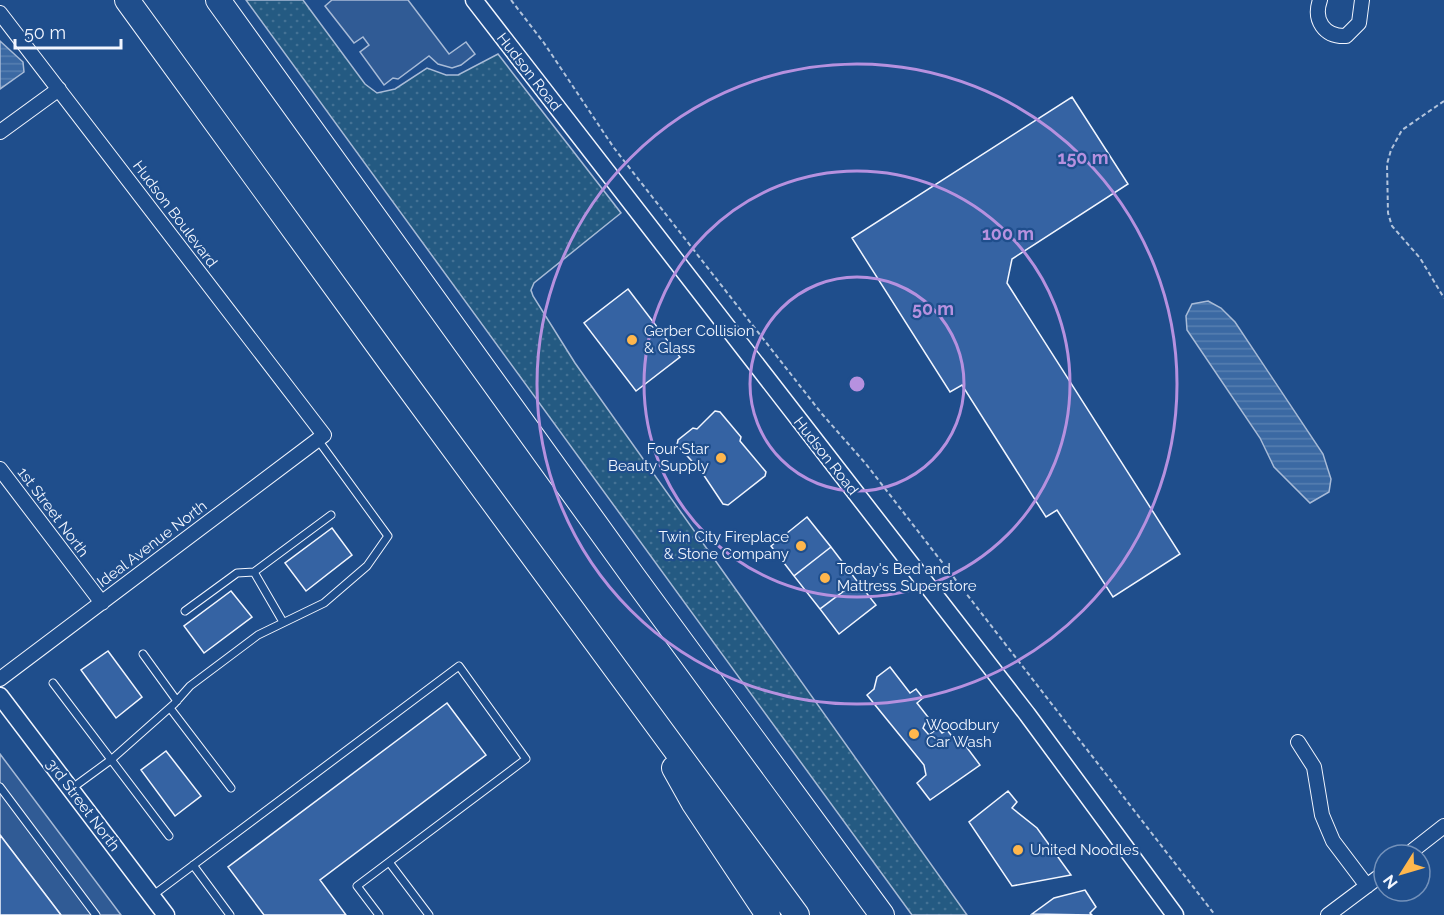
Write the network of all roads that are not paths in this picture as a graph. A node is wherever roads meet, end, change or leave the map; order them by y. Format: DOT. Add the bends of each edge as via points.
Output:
graph roads {
  1 [pos="127,0"];
  2 [pos="219,0"];
  3 [pos="474,0"];
  4 [pos="1320,0"];
  5 [pos="1362,0"];
  6 [pos="0,13"];
  7 [pos="58,89"];
  8 [pos="0,132"];
  9 [pos="321,437"];
  10 [pos="0,469"];
  11 [pos="331,515"];
  12 [pos="254,572"];
  13 [pos="102,603"];
  14 [pos="185,611"];
  15 [pos="283,622"];
  16 [pos="142,654"];
  17 [pos="0,679"];
  18 [pos="53,683"];
  19 [pos="632,690"];
  20 [pos="0,696"];
  21 [pos="177,701"];
  22 [pos="170,708"];
  23 [pos="1298,742"];
  24 [pos="112,759"];
  25 [pos="0,787"];
  26 [pos="231,788"];
  27 [pos="71,789"];
  28 [pos="1444,826"];
  29 [pos="169,836"];
  30 [pos="1422,843"];
  31 [pos="389,862"];
  32 [pos="193,865"];
  33 [pos="1372,882"];
  34 [pos="1367,886"];
  35 [pos="152,896"];
  36 [pos="96,915"];
  37 [pos="166,915"];
  38 [pos="230,915"];
  39 [pos="379,915"];
  40 [pos="429,915"];
  41 [pos="768,915"];
  42 [pos="797,915"];
  43 [pos="882,915"];
  44 [pos="1175,915"];
  45 [pos="1328,915"];
  1 -- 19 [label="highway"];
  2 -- 43 [label="highway"];
  3 -- 44 [label="street, Hudson Road" via="1027,714"];
  4 -- 5 [label="street" via="1316,16 1328,33 1338,36 1346,36 1359,23"];
  6 -- 7 [label="street, Hudson Boulevard"];
  7 -- 8 [label="street"];
  7 -- 9 [label="street, Hudson Boulevard"];
  9 -- 13 [label="street, Ideal Avenue North"];
  9 -- 15 [label="lane" via="388,536 367,566 324,603"];
  10 -- 13 [label="street, 1st Street North"];
  11 -- 12 [label="lane"];
  12 -- 14 [label="lane" via="237,573"];
  12 -- 15 [label="lane"];
  13 -- 17 [label="street, Ideal Avenue North"];
  15 -- 21 [label="lane" via="258,635 190,686"];
  16 -- 21 [label="lane"];
  18 -- 24 [label="lane"];
  19 -- 41 [label="highway" via="693,802"];
  19 -- 42 [label="highway"];
  20 -- 27 [label="street, 3rd Street North"];
  21 -- 22 [label="lane"];
  22 -- 24 [label="lane"];
  22 -- 26 [label="lane"];
  23 -- 34 [label="street" via="1314,766 1322,815 1333,841"];
  24 -- 27 [label="lane"];
  24 -- 29 [label="lane"];
  25 -- 36 [label="lane"];
  27 -- 35 [label="street, 3rd Street North"];
  28 -- 30 [label="street"];
  31 -- 32 [label="lane" via="526,759 459,666"];
  31 -- 39 [label="lane" via="357,886"];
  31 -- 40 [label="lane"];
  32 -- 35 [label="lane"];
  32 -- 38 [label="lane"];
  33 -- 34 [label="street"];
  34 -- 45 [label="street"];
  35 -- 37 [label="street, 3rd Street North"];
}
